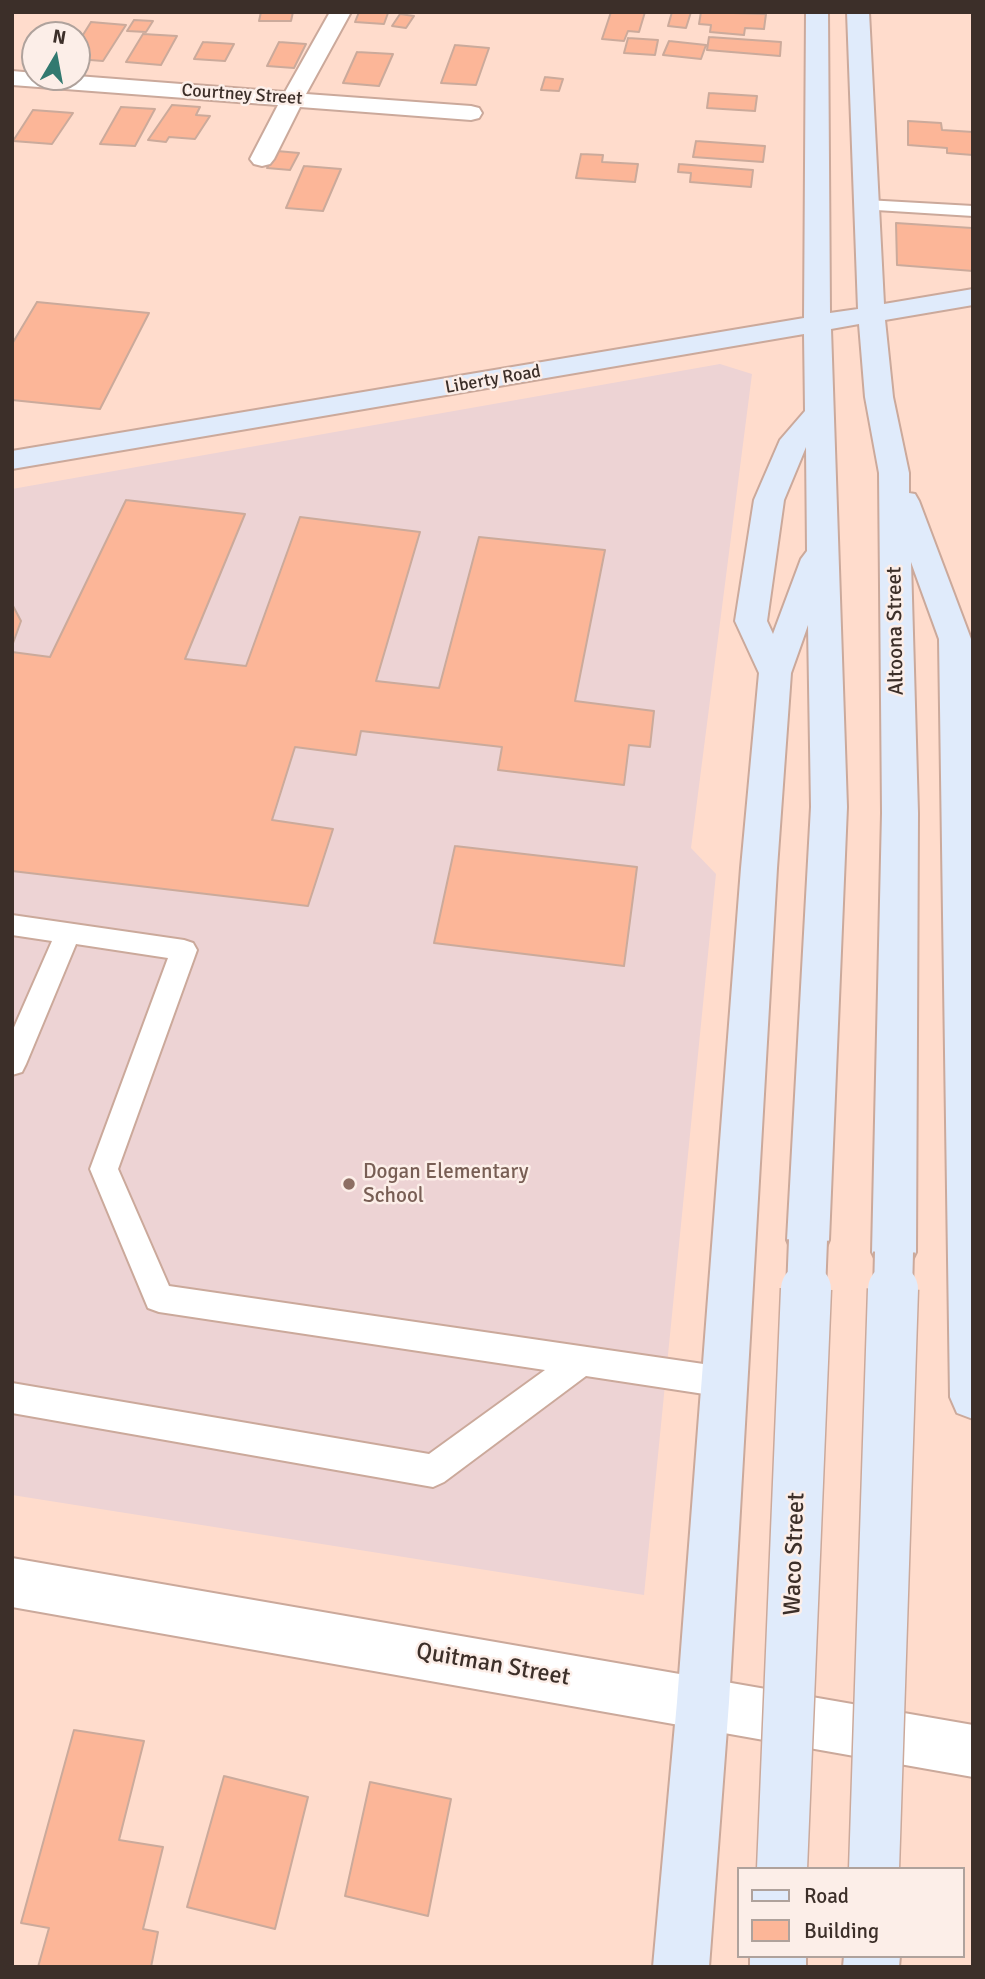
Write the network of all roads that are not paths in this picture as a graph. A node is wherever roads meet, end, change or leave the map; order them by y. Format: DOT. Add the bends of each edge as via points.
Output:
graph roads {
  1 [pos="341,12"];
  2 [pos="817,12"];
  3 [pos="858,12"];
  4 [pos="12,78"];
  5 [pos="292,99"];
  6 [pos="471,113"];
  7 [pos="262,159"];
  8 [pos="866,205"];
  9 [pos="973,211"];
  10 [pos="973,297"];
  11 [pos="870,315"];
  12 [pos="817,325"];
  13 [pos="821,411"];
  14 [pos="12,460"];
  15 [pos="894,473"];
  16 [pos="823,538"];
  17 [pos="775,673"];
  18 [pos="12,925"];
  19 [pos="68,933"];
  20 [pos="184,950"];
  21 [pos="12,1064"];
  22 [pos="582,1361"];
  23 [pos="724,1382"];
  24 [pos="973,1397"];
  25 [pos="12,1398"];
  26 [pos="12,1582"];
  27 [pos="703,1702"];
  28 [pos="973,1751"];
  29 [pos="782,1867"];
  30 [pos="874,1867"];
  31 [pos="681,1967"];
  1 -- 5 [label="street"];
  2 -- 12 [label="main road"];
  3 -- 8 [label="main road, Altoona Street"];
  4 -- 5 [label="street, Courtney Street"];
  5 -- 6 [label="street, Courtney Street"];
  5 -- 7 [label="street"];
  8 -- 9 [label="lane"];
  8 -- 11 [label="main road, Altoona Street"];
  10 -- 11 [label="main road, Liberty Road"];
  11 -- 12 [label="main road, Liberty Road"];
  11 -- 15 [label="main road, Altoona Street"];
  12 -- 13 [label="main road"];
  12 -- 14 [label="main road, Liberty Road"];
  13 -- 16 [label="main road"];
  13 -- 17 [label="main road" via="794,440 769,500 751,621"];
  15 -- 24 [label="main road" via="955,639"];
  15 -- 30 [label="main road, Altoona Street, bridge" via="900,813 894,1252"];
  16 -- 17 [label="main road"];
  16 -- 29 [label="main road, Waco Street, bridge" via="829,807"];
  17 -- 23 [label="main road"];
  18 -- 19 [label="lane"];
  19 -- 20 [label="lane"];
  19 -- 21 [label="lane"];
  20 -- 22 [label="lane" via="104,1169 159,1298"];
  22 -- 23 [label="lane"];
  22 -- 25 [label="lane" via="433,1471"];
  23 -- 27 [label="main road"];
  26 -- 27 [label="street, Quitman Street"];
  27 -- 28 [label="street, Quitman Street"];
  27 -- 31 [label="main road"];
}
